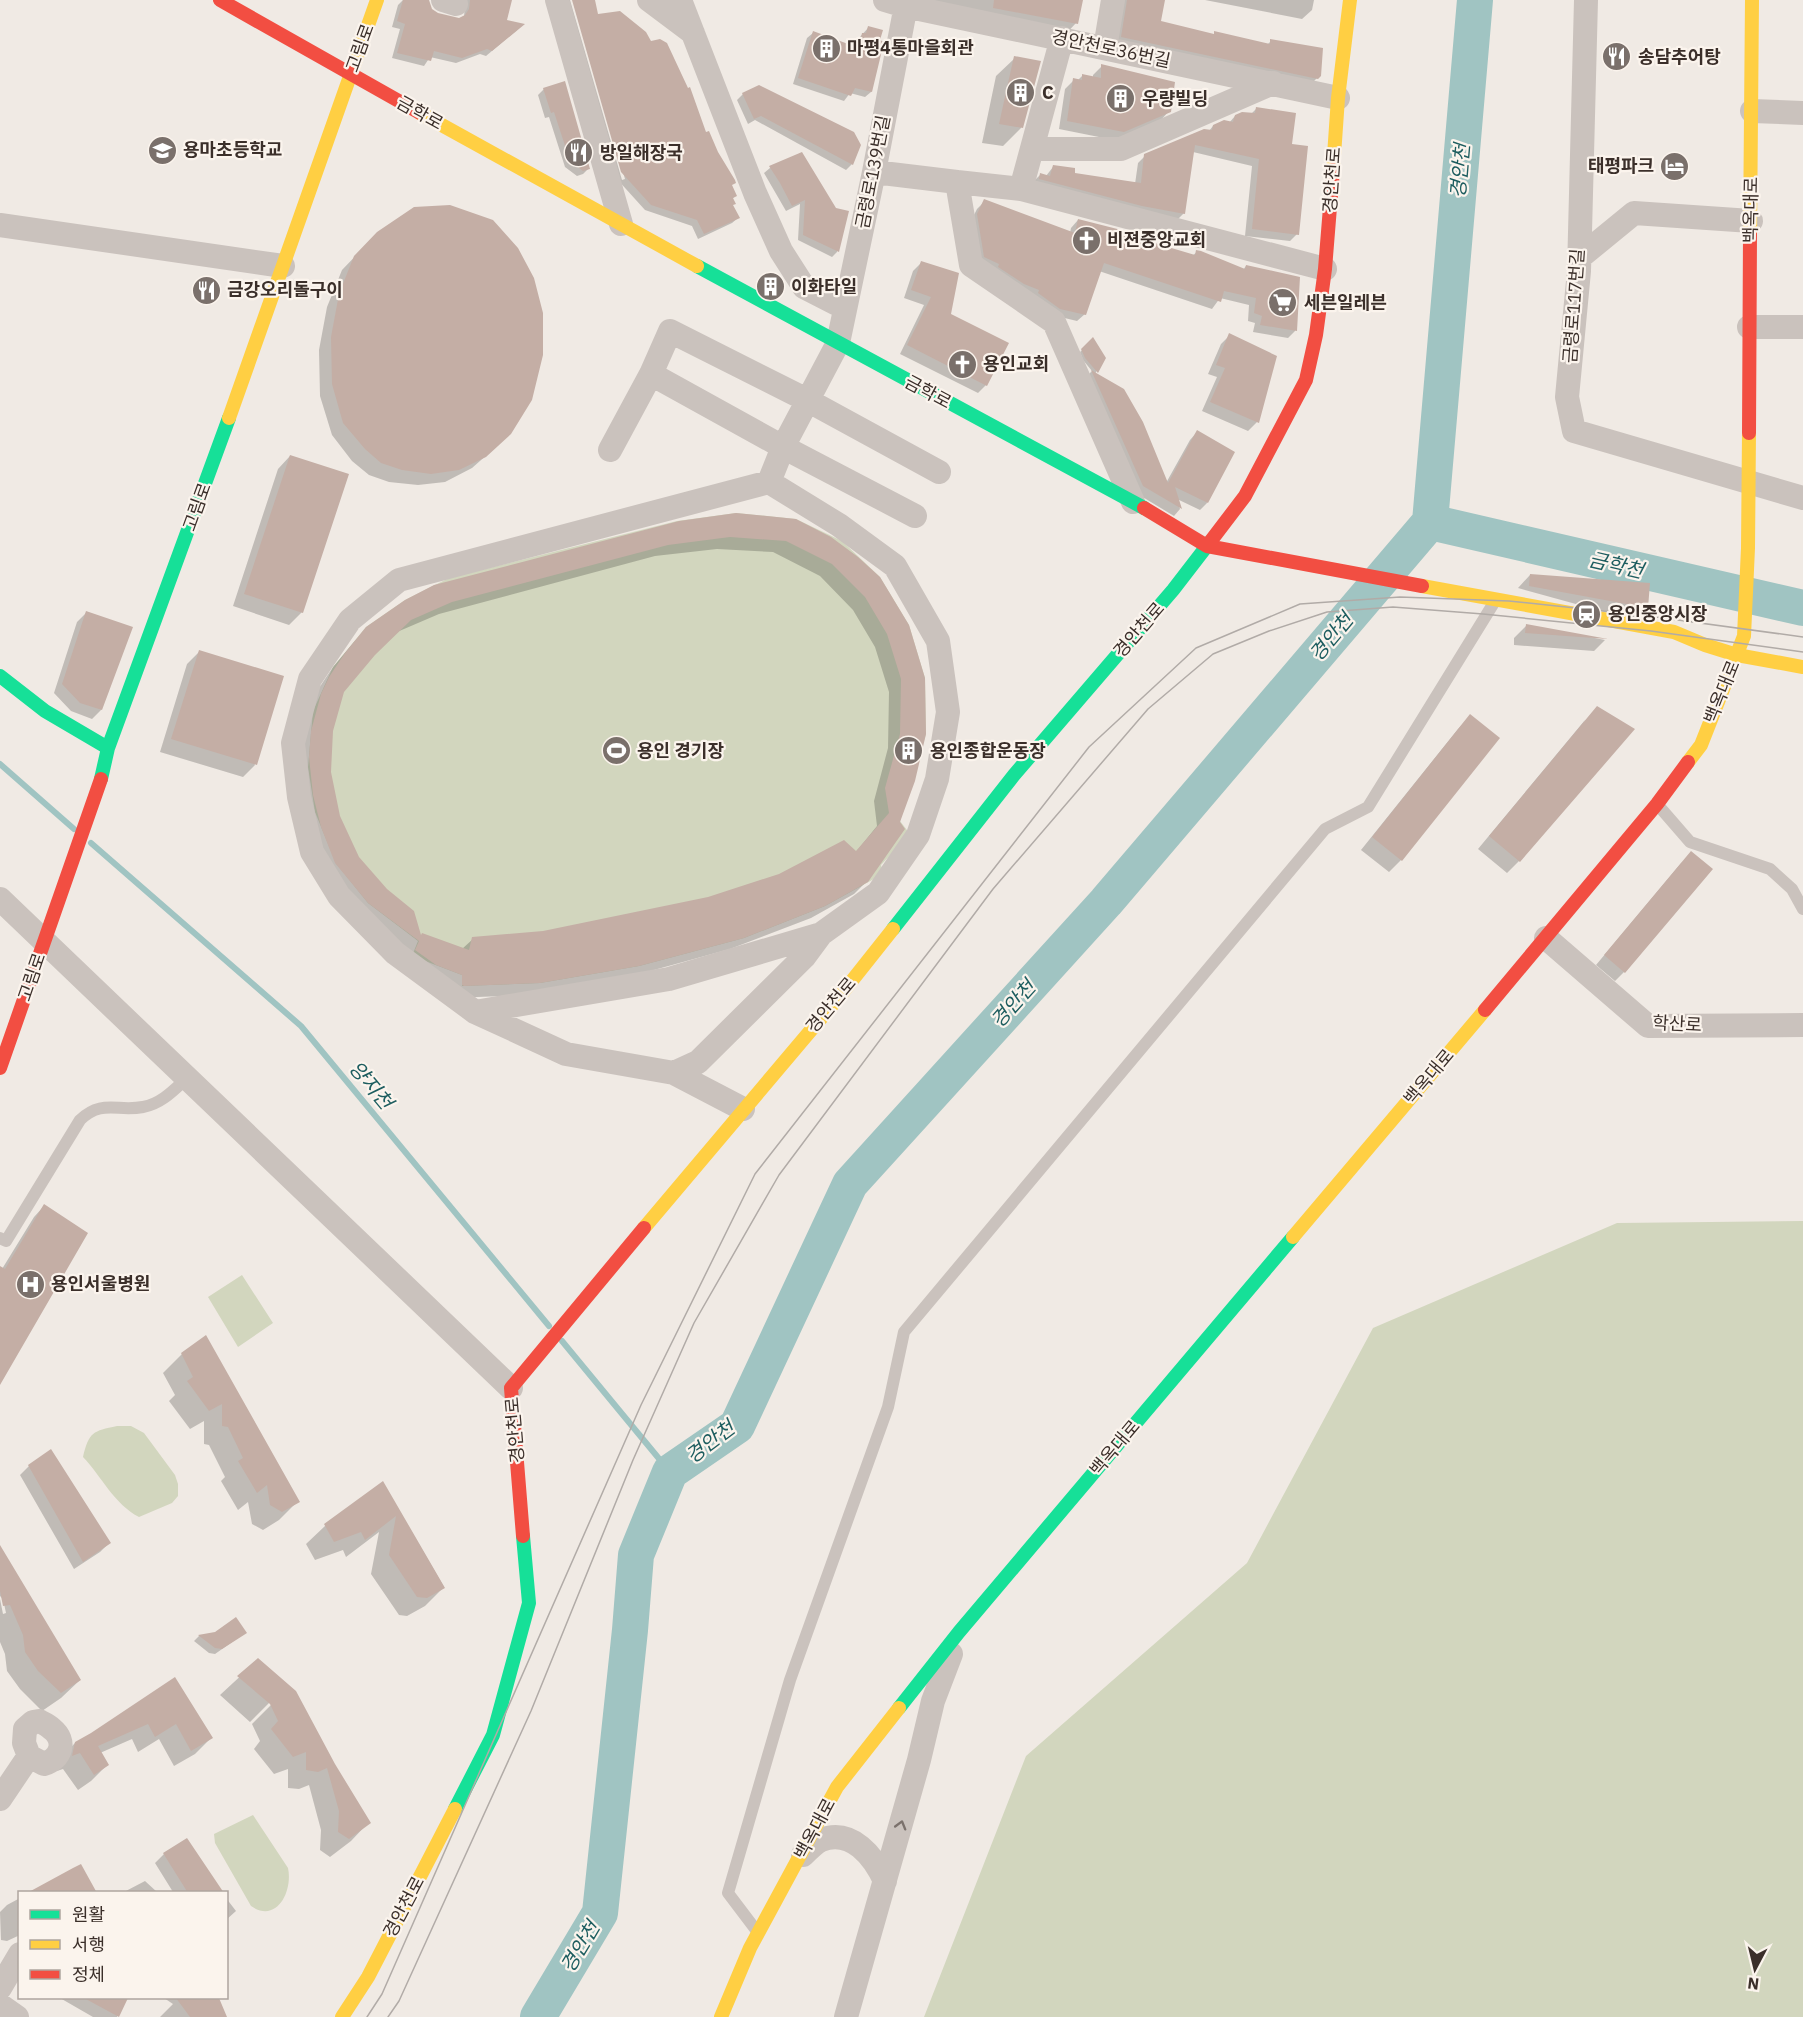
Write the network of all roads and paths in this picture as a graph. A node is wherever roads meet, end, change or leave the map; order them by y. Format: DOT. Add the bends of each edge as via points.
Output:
graph roads {
  1 [pos="220,0"];
  2 [pos="378,0"];
  3 [pos="557,0"];
  4 [pos="650,0"];
  5 [pos="680,0"];
  6 [pos="1113,0"];
  7 [pos="1350,0"];
  8 [pos="1586,0"];
  9 [pos="1752,0"];
  10 [pos="899,2"];
  11 [pos="695,34"];
  12 [pos="1062,38"];
  13 [pos="1105,48"];
  14 [pos="350,75"];
  15 [pos="1273,83"];
  16 [pos="1338,98"];
  17 [pos="1752,111"];
  18 [pos="1803,113"];
  19 [pos="1032,149"];
  20 [pos="874,172"];
  21 [pos="957,182"];
  22 [pos="1021,189"];
  23 [pos="1751,221"];
  24 [pos="621,224"];
  25 [pos="0,225"];
  26 [pos="1579,258"];
  27 [pos="283,266"];
  28 [pos="1325,269"];
  29 [pos="845,308"];
  30 [pos="1749,327"];
  31 [pos="1803,327"];
  32 [pos="838,343"];
  33 [pos="651,374"];
  34 [pos="807,400"];
  35 [pos="783,447"];
  36 [pos="610,450"];
  37 [pos="939,472"];
  38 [pos="769,482"];
  39 [pos="1747,483"];
  40 [pos="1803,498"];
  41 [pos="1133,502"];
  42 [pos="915,516"];
  43 [pos="1207,546"];
  44 [pos="1495,600"];
  45 [pos="1737,655"];
  46 [pos="1803,667"];
  47 [pos="0,675"];
  48 [pos="108,748"];
  49 [pos="1657,804"];
  50 [pos="0,899"];
  51 [pos="1803,909"];
  52 [pos="821,934"];
  53 [pos="46,937"];
  54 [pos="1546,938"];
  55 [pos="475,1012"];
  56 [pos="1803,1025"];
  57 [pos="0,1068"];
  58 [pos="674,1073"];
  59 [pos="187,1078"];
  60 [pos="743,1108"];
  61 [pos="0,1238"];
  62 [pos="518,1380"];
  63 [pos="959,1632"];
  64 [pos="29,1756"];
  65 [pos="0,1799"];
  66 [pos="800,1857"];
  67 [pos="885,1881"];
  68 [pos="758,1934"];
  69 [pos="18,1957"];
  70 [pos="0,1988"];
  71 [pos="0,2005"];
  72 [pos="17,2017"];
  73 [pos="342,2017"];
  74 [pos="721,2017"];
  75 [pos="846,2017"];
  1 -- 14 [label="main road, 금학로"];
  2 -- 14 [label="main road, 고림로"];
  3 -- 24 [label="street"];
  4 -- 11 [label="street"];
  5 -- 11 [label="street"];
  6 -- 13 [label="street"];
  7 -- 16 [label="main road, 경안천로"];
  8 -- 26 [label="street, 금령로117번길"];
  9 -- 17 [label="main road, 백옥대로"];
  10 -- 12 [label="street, 경안천로36번길"];
  10 -- 20 [label="street, 금령로139번길"];
  11 -- 29 [label="street" via="755,193 782,251 804,287"];
  12 -- 13 [label="street, 경안천로36번길"];
  12 -- 19 [label="street"];
  13 -- 15 [label="street, 경안천로36번길"];
  14 -- 24 [label="main road, 금학로"];
  14 -- 27 [label="main road, 고림로"];
  15 -- 16 [label="street, 경안천로36번길"];
  15 -- 19 [label="street" via="1121,149"];
  16 -- 28 [label="main road, 경안천로"];
  17 -- 18 [label="street"];
  17 -- 23 [label="main road, 백옥대로"];
  19 -- 22 [label="street"];
  20 -- 21 [label="street"];
  20 -- 29 [label="street, 금령로139번길"];
  21 -- 22 [label="street"];
  21 -- 41 [label="street" via="971,265 1054,322"];
  22 -- 28 [label="street"];
  23 -- 26 [label="street" via="1634,213"];
  23 -- 30 [label="main road, 백옥대로"];
  24 -- 32 [label="main road, 금학로"];
  25 -- 27 [label="street"];
  26 -- 39 [label="street, 금령로117번길" via="1567,397 1574,431"];
  27 -- 48 [label="main road, 고림로"];
  28 -- 43 [label="main road, 경안천로" via="1306,380 1245,496"];
  29 -- 32 [label="street, 금령로139번길"];
  30 -- 31 [label="street"];
  30 -- 39 [label="main road, 백옥대로"];
  32 -- 34 [label="street, 금령로139번길"];
  32 -- 41 [label="main road, 금학로"];
  33 -- 34 [label="street" via="670,331"];
  33 -- 35 [label="street"];
  33 -- 36 [label="street"];
  34 -- 35 [label="street, 금령로139번길"];
  34 -- 37 [label="street"];
  35 -- 38 [label="street, 금령로139번길"];
  35 -- 42 [label="street"];
  38 -- 52 [label="street" via="840,525 895,566 938,641 948,711 938,779 918,835 878,893"];
  38 -- 55 [label="street" via="399,580 350,620 310,679 293,743 299,797 312,852 339,896 396,953"];
  39 -- 40 [label="street"];
  39 -- 45 [label="main road, 백옥대로" via="1744,636"];
  41 -- 43 [label="main road, 금학로"];
  43 -- 44 [label="main road, 금학로"];
  43 -- 60 [label="main road, 경안천로" via="1014,775 839,997"];
  44 -- 45 [label="main road, 금학로" via="1674,632"];
  44 -- 68 [label="lane" via="1368,807 1325,829 904,1332 888,1407 790,1680 728,1893"];
  45 -- 46 [label="main road"];
  45 -- 49 [label="main road, 백옥대로" via="1701,745"];
  47 -- 48 [label="main road" via="45,711"];
  48 -- 53 [label="main road, 고림로" via="98,791"];
  49 -- 51 [label="lane" via="1690,842 1770,869 1792,889"];
  49 -- 54 [label="main road, 백옥대로"];
  50 -- 53 [label="street"];
  52 -- 55 [label="street" via="669,979"];
  52 -- 58 [label="street" via="804,957 698,1062"];
  53 -- 57 [label="main road, 고림로"];
  53 -- 59 [label="street"];
  54 -- 56 [label="street, 학산로" via="1648,1026"];
  54 -- 63 [label="main road, 백옥대로"];
  55 -- 58 [label="street" via="566,1054"];
  58 -- 60 [label="street"];
  59 -- 61 [label="lane" via="163,1100 145,1107 115,1106 90,1111 80,1120 6,1240"];
  59 -- 62 [label="street"];
  60 -- 62 [label="main road, 경안천로"];
  62 -- 73 [label="main road, 경안천로" via="529,1603 493,1735 368,1977"];
  63 -- 66 [label="main road, 백옥대로" via="837,1787"];
  67 -- 63 [label="street, one-way" via="933,1701"];
  64 -- 64 [label="street" via="20,1724 39,1720 54,1730 61,1743 64,1765 44,1764"];
  64 -- 65 [label="street"];
  66 -- 67 [label="street" via="819,1840 836,1836 869,1853"];
  66 -- 68 [label="main road, 백옥대로"];
  67 -- 75 [label="street"];
  68 -- 74 [label="main road, 백옥대로"];
  69 -- 70 [label="street"];
  71 -- 72 [label="street"];
}
